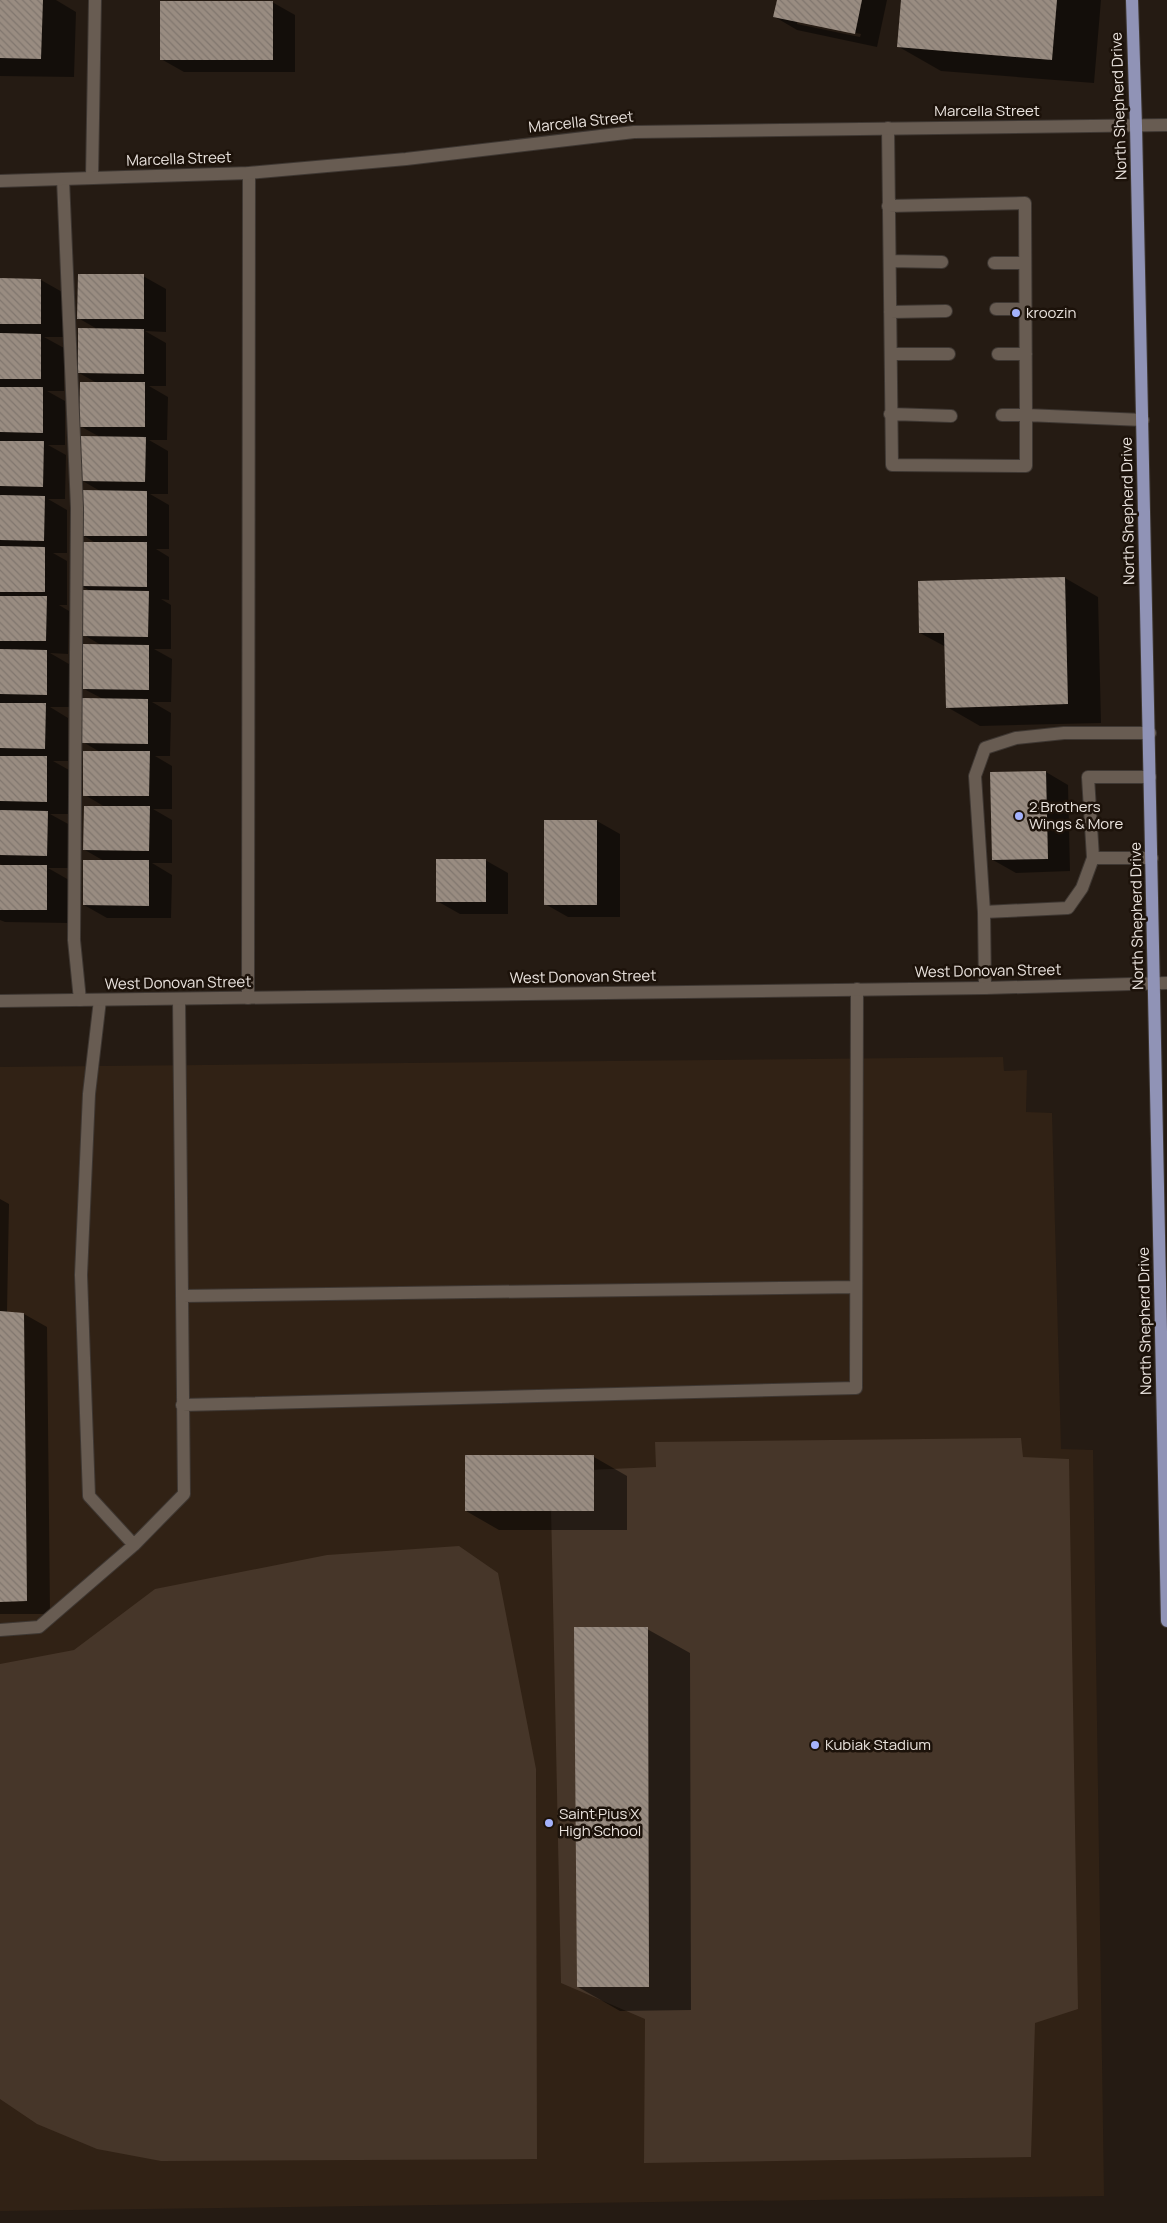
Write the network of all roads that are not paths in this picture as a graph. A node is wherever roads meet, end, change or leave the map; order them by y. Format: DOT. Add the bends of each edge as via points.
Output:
graph roads {
  1 [pos="95,0"];
  2 [pos="1132,0"];
  3 [pos="1167,125"];
  4 [pos="1136,126"];
  5 [pos="888,128"];
  6 [pos="249,173"];
  7 [pos="92,178"];
  8 [pos="63,179"];
  9 [pos="0,181"];
  10 [pos="888,206"];
  11 [pos="890,261"];
  12 [pos="942,262"];
  13 [pos="994,262"];
  14 [pos="1024,263"];
  15 [pos="996,310"];
  16 [pos="1025,310"];
  17 [pos="946,311"];
  18 [pos="890,312"];
  19 [pos="891,354"];
  20 [pos="949,354"];
  21 [pos="998,354"];
  22 [pos="1026,354"];
  23 [pos="890,414"];
  24 [pos="1002,415"];
  25 [pos="1026,415"];
  26 [pos="951,416"];
  27 [pos="1143,420"];
  28 [pos="1150,733"];
  29 [pos="1150,777"];
  30 [pos="1093,858"];
  31 [pos="1152,858"];
  32 [pos="984,912"];
  33 [pos="1161,983"];
  34 [pos="985,988"];
  35 [pos="857,989"];
  36 [pos="248,998"];
  37 [pos="179,999"];
  38 [pos="80,1000"];
  39 [pos="100,1000"];
  40 [pos="0,1001"];
  41 [pos="856,1287"];
  42 [pos="182,1296"];
  43 [pos="182,1405"];
  44 [pos="134,1545"];
  45 [pos="1167,1621"];
  46 [pos="0,1630"];
  1 -- 7 [label="street"];
  2 -- 4 [label="main road, North Shepherd Drive"];
  3 -- 4 [label="street, Marcella Street"];
  4 -- 5 [label="street, Marcella Street"];
  4 -- 27 [label="main road, North Shepherd Drive"];
  5 -- 6 [label="street, Marcella Street" via="634,132 406,159"];
  5 -- 10 [label="street"];
  6 -- 7 [label="street, Marcella Street"];
  6 -- 36 [label="street"];
  7 -- 8 [label="street, Marcella Street"];
  8 -- 9 [label="street, Marcella Street"];
  8 -- 38 [label="street" via="77,508 74,940"];
  10 -- 11 [label="street"];
  10 -- 14 [label="street" via="1024,203"];
  11 -- 12 [label="street"];
  11 -- 18 [label="street"];
  13 -- 14 [label="street"];
  14 -- 16 [label="street"];
  15 -- 16 [label="street"];
  16 -- 22 [label="street"];
  17 -- 18 [label="street"];
  18 -- 19 [label="street"];
  19 -- 20 [label="street"];
  19 -- 23 [label="street"];
  21 -- 22 [label="street"];
  22 -- 25 [label="street"];
  23 -- 25 [label="street" via="892,465 1026,466"];
  23 -- 26 [label="street"];
  24 -- 25 [label="street"];
  25 -- 27 [label="street"];
  27 -- 28 [label="main road, North Shepherd Drive"];
  28 -- 29 [label="main road, North Shepherd Drive"];
  28 -- 32 [label="street" via="1064,732 1016,738 985,748 975,776"];
  29 -- 30 [label="street" via="1088,778"];
  29 -- 31 [label="main road, North Shepherd Drive"];
  30 -- 31 [label="street"];
  30 -- 32 [label="street" via="1082,888 1068,908"];
  31 -- 33 [label="main road, North Shepherd Drive"];
  32 -- 34 [label="street"];
  33 -- 34 [label="street, West Donovan Street"];
  33 -- 45 [label="main road, North Shepherd Drive"];
  34 -- 35 [label="street, West Donovan Street"];
  35 -- 36 [label="street, West Donovan Street"];
  35 -- 41 [label="street"];
  36 -- 37 [label="street, West Donovan Street"];
  37 -- 39 [label="street, West Donovan Street"];
  37 -- 42 [label="street"];
  38 -- 39 [label="street, West Donovan Street"];
  38 -- 40 [label="street, West Donovan Street"];
  39 -- 44 [label="street" via="89,1094 81,1275 89,1496"];
  41 -- 42 [label="street"];
  41 -- 43 [label="street" via="856,1388"];
  42 -- 43 [label="street"];
  43 -- 44 [label="street" via="184,1494"];
  44 -- 46 [label="street" via="39,1627"];
}
